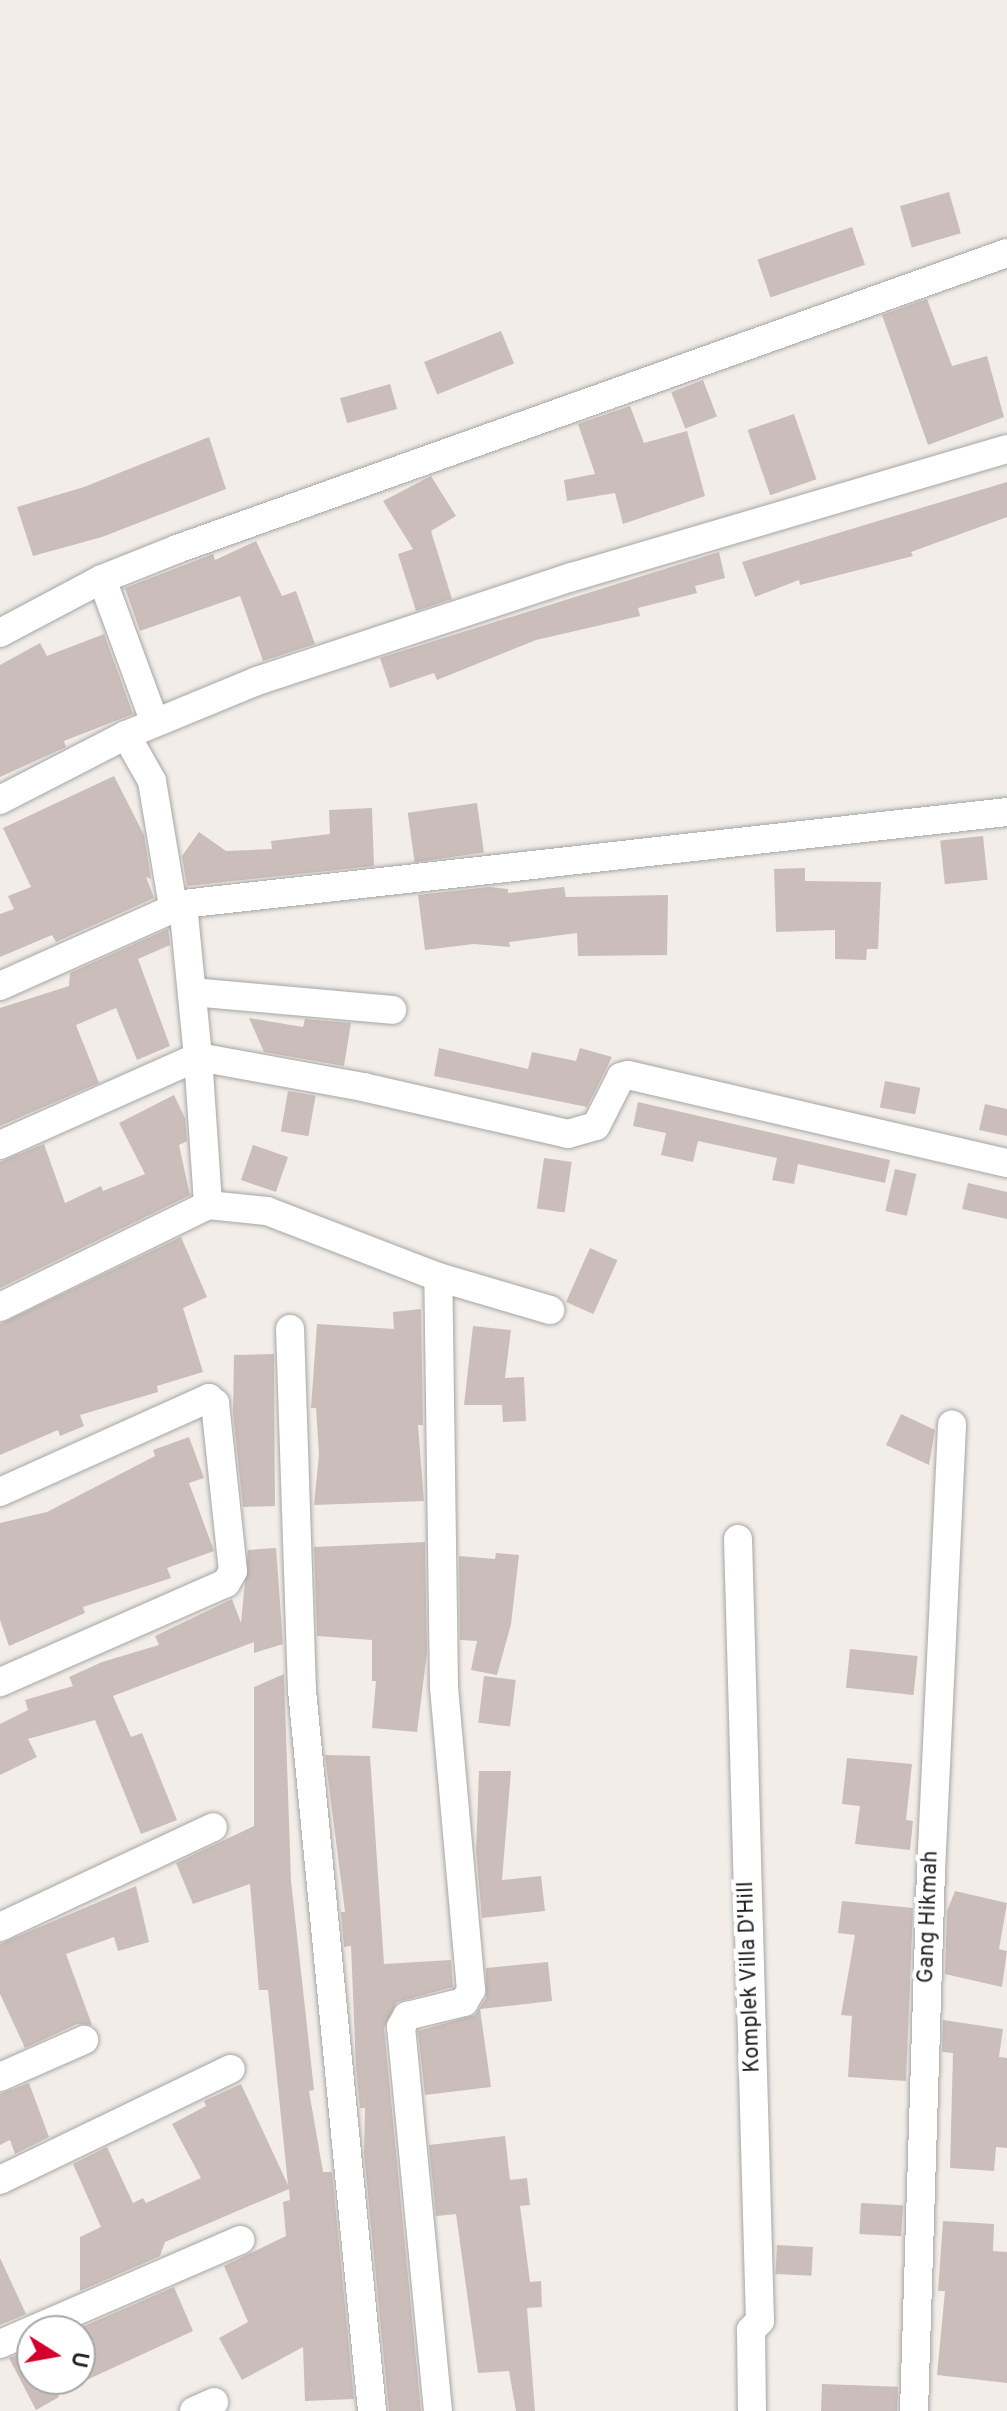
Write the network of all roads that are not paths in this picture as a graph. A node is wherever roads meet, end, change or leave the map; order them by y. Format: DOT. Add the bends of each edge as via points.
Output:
graph roads {
  1 [pos="1007,253"];
  2 [pos="1007,449"];
  3 [pos="102,579"];
  4 [pos="0,633"];
  5 [pos="155,723"];
  6 [pos="126,735"];
  7 [pos="0,800"];
  8 [pos="1007,812"];
  9 [pos="178,905"];
  10 [pos="0,986"];
  11 [pos="192,992"];
  12 [pos="392,1010"];
  13 [pos="198,1057"];
  14 [pos="0,1145"];
  15 [pos="1007,1163"];
  16 [pos="208,1205"];
  17 [pos="438,1277"];
  18 [pos="0,1307"];
  19 [pos="550,1310"];
  20 [pos="290,1329"];
  21 [pos="952,1424"];
  22 [pos="0,1492"];
  23 [pos="738,1539"];
  24 [pos="0,1682"];
  25 [pos="213,1827"];
  26 [pos="0,1927"];
  27 [pos="84,2040"];
  28 [pos="231,2069"];
  29 [pos="0,2077"];
  30 [pos="0,2180"];
  31 [pos="240,2240"];
  32 [pos="0,2344"];
  33 [pos="372,2411"];
  34 [pos="438,2411"];
  35 [pos="752,2411"];
  36 [pos="914,2411"];
  1 -- 3 [label="street"];
  2 -- 5 [label="street" via="572,577 257,681"];
  3 -- 4 [label="street"];
  3 -- 5 [label="street"];
  5 -- 6 [label="street"];
  6 -- 7 [label="street"];
  6 -- 9 [label="street" via="152,781"];
  8 -- 9 [label="street"];
  9 -- 10 [label="street"];
  9 -- 11 [label="street"];
  11 -- 12 [label="street"];
  11 -- 13 [label="street"];
  13 -- 14 [label="street"];
  13 -- 15 [label="street" via="363,1087 568,1134 596,1126 621,1077 628,1075"];
  13 -- 16 [label="street"];
  16 -- 17 [label="street" via="267,1211"];
  16 -- 18 [label="street"];
  17 -- 19 [label="street"];
  17 -- 34 [label="street" via="444,1686 471,1990 464,2002 412,2013 401,2027"];
  20 -- 33 [label="street" via="302,1690"];
  21 -- 36 [label="street, Gang Hikmah"];
  22 -- 24 [label="street" via="209,1398 215,1403 233,1571 226,1583"];
  23 -- 35 [label="street, Komplek Villa D'Hill" via="760,2321 751,2330"];
  25 -- 26 [label="street"];
  27 -- 29 [label="street"];
  28 -- 30 [label="street"];
  31 -- 32 [label="street"];
}
